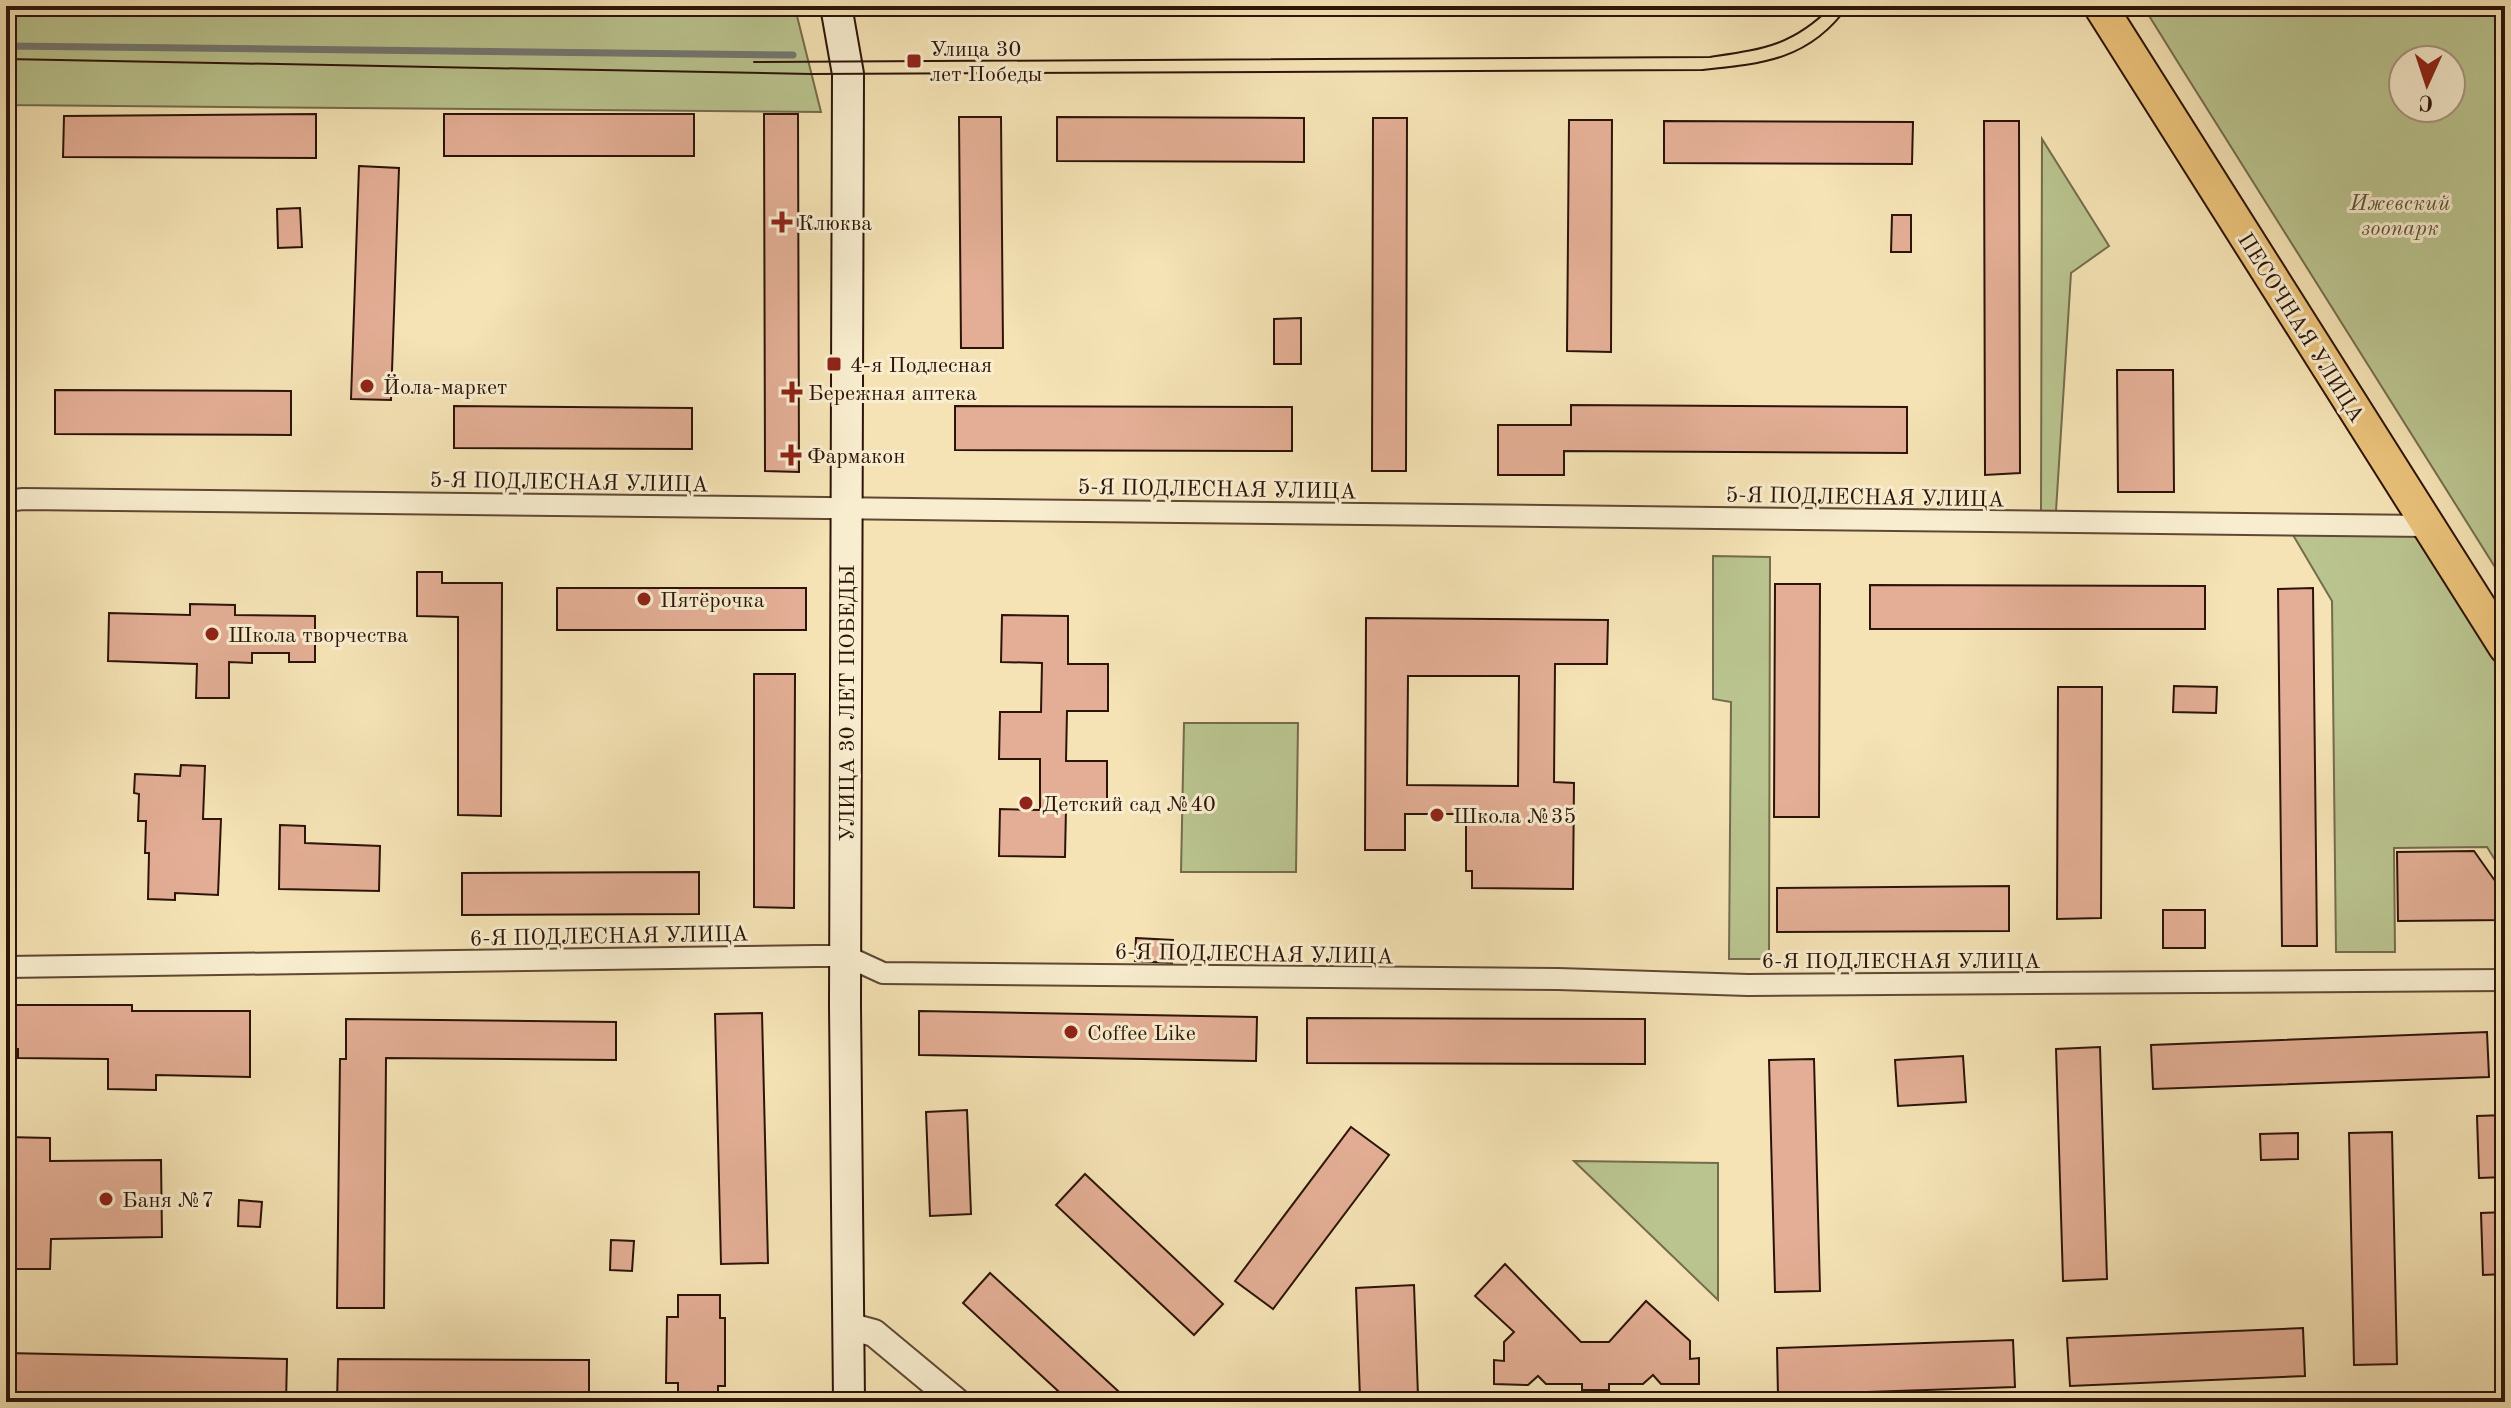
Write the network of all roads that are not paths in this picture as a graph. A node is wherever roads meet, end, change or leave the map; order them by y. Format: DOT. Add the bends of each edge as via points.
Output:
graph roads {
  1 [pos="836,6"];
  2 [pos="2100,6"];
  3 [pos="6,501"];
  4 [pos="846,508"];
  5 [pos="2428,526"];
  6 [pos="2505,647"];
  7 [pos="846,956"];
  8 [pos="6,967"];
  9 [pos="2505,980"];
  10 [pos="848,1326"];
  11 [pos="849,1402"];
  12 [pos="957,1402"];
  1 -- 4 [label="main road, УЛИЦА 30 ЛЕТ ПОБЕДЫ" via="848,74"];
  2 -- 5 [label="main road, ПЕСОЧНАЯ УЛИЦА"];
  3 -- 4 [label="street, 5-Я ПОДЛЕСНАЯ УЛИЦА"];
  4 -- 5 [label="street, 5-Я ПОДЛЕСНАЯ УЛИЦА"];
  4 -- 7 [label="main road, УЛИЦА 30 ЛЕТ ПОБЕДЫ"];
  5 -- 6 [label="main road, ПЕСОЧНАЯ УЛИЦА"];
  7 -- 8 [label="street, 6-Я ПОДЛЕСНАЯ УЛИЦА"];
  7 -- 9 [label="street, 6-Я ПОДЛЕСНАЯ УЛИЦА" via="883,973 1748,985"];
  7 -- 10 [label="main road, УЛИЦА 30 ЛЕТ ПОБЕДЫ"];
  10 -- 11 [label="main road, УЛИЦА 30 ЛЕТ ПОБЕДЫ"];
  10 -- 12 [label="street" via="874,1333"];
}
